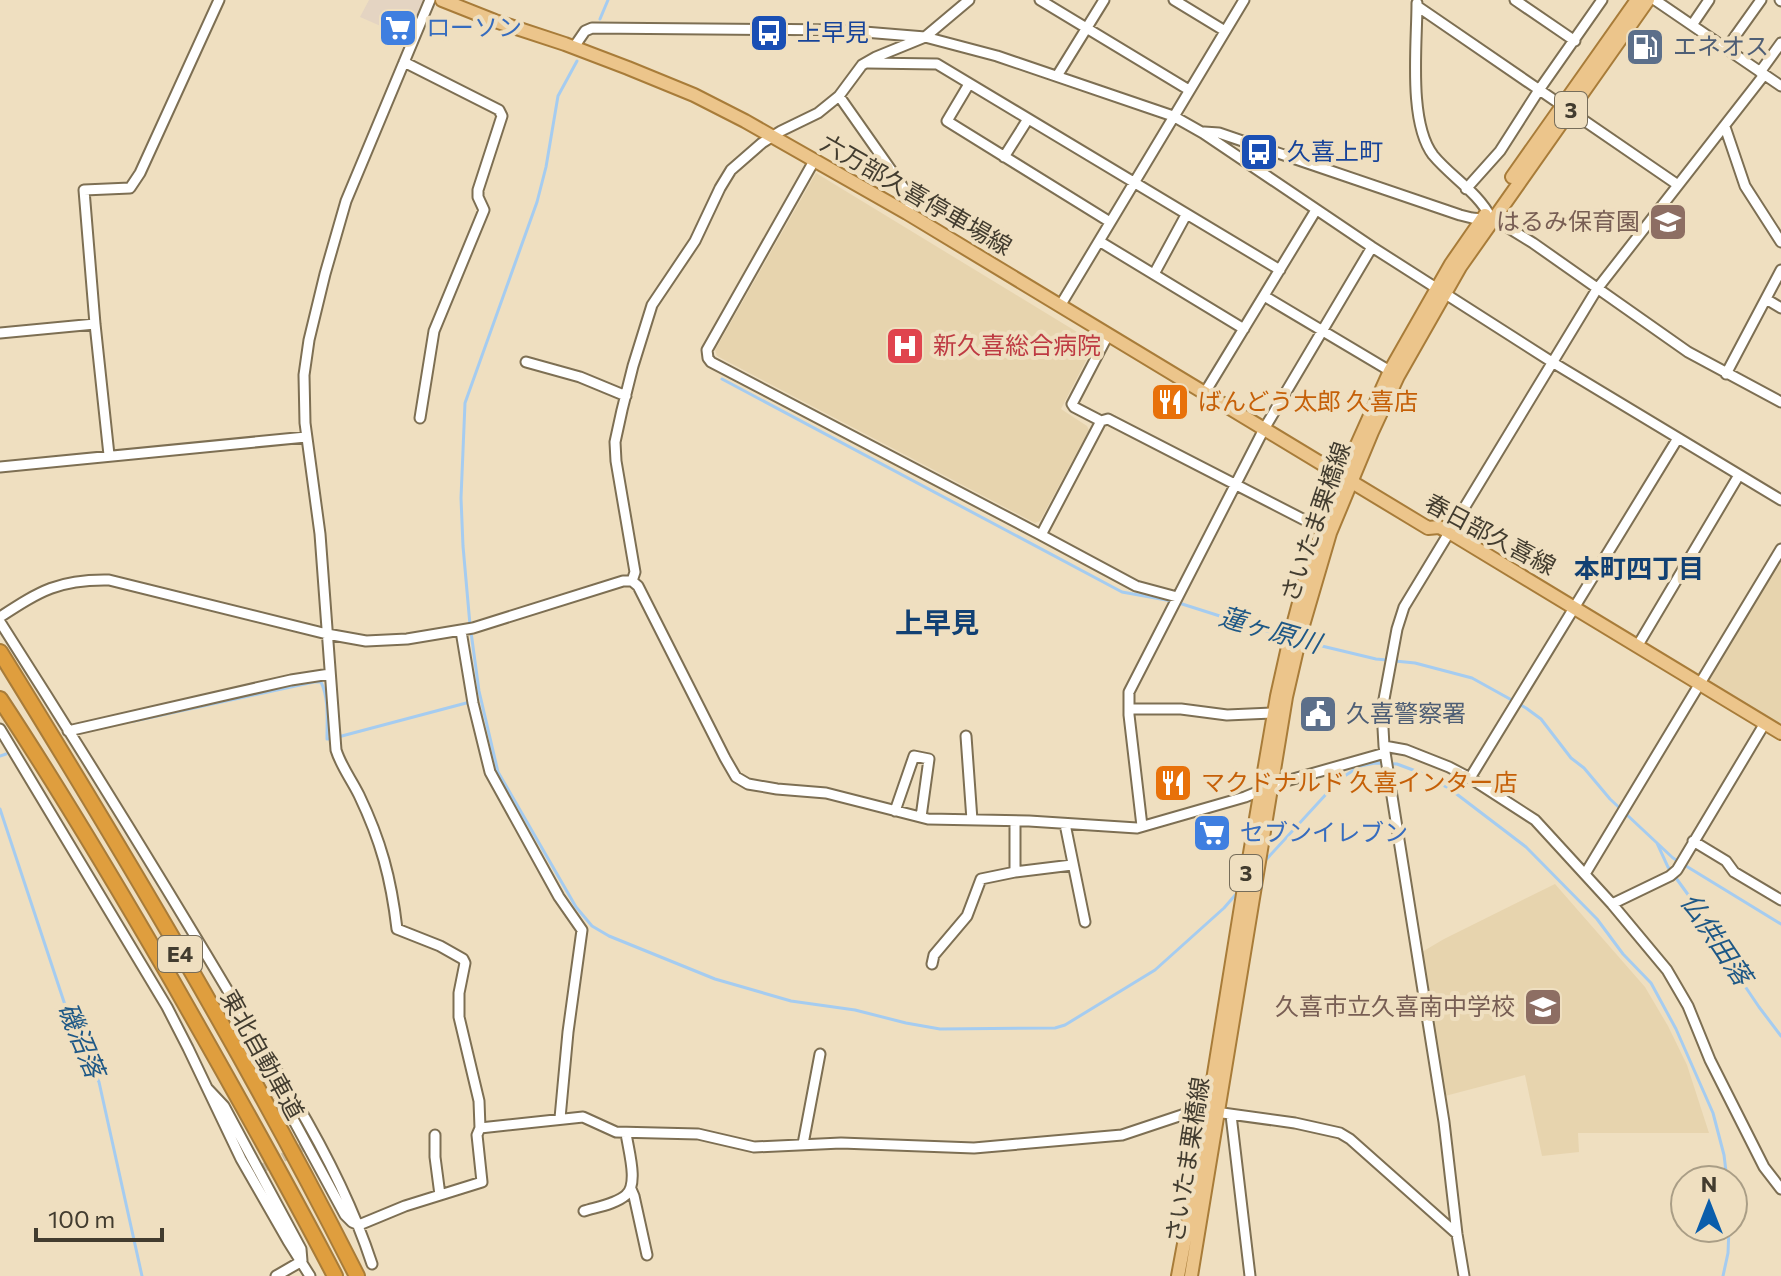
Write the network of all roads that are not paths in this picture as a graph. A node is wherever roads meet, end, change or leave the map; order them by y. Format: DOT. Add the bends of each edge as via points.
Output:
graph roads {
  1 [pos="219,0"];
  2 [pos="430,0"];
  3 [pos="442,0"];
  4 [pos="969,0"];
  5 [pos="1040,0"];
  6 [pos="1104,0"];
  7 [pos="1174,0"];
  8 [pos="1244,0"];
  9 [pos="1515,0"];
  10 [pos="1602,0"];
  11 [pos="1637,0"];
  12 [pos="1648,0"];
  13 [pos="1655,0"];
  14 [pos="1709,0"];
  15 [pos="1761,0"];
  16 [pos="1417,3"];
  17 [pos="1692,25"];
  18 [pos="1087,27"];
  19 [pos="1225,31"];
  20 [pos="925,37"];
  21 [pos="1575,41"];
  22 [pos="1781,43"];
  23 [pos="574,47"];
  24 [pos="1726,49"];
  25 [pos="404,62"];
  26 [pos="867,62"];
  27 [pos="1762,73"];
  28 [pos="1057,76"];
  29 [pos="969,84"];
  30 [pos="1781,86"];
  31 [pos="1189,90"];
  32 [pos="1539,90"];
  33 [pos="839,96"];
  34 [pos="1566,109"];
  35 [pos="1173,116"];
  36 [pos="1028,119"];
  37 [pos="1725,127"];
  38 [pos="1203,133"];
  39 [pos="773,136"];
  40 [pos="1004,157"];
  41 [pos="814,161"];
  42 [pos="1133,183"];
  43 [pos="1678,185"];
  44 [pos="1466,189"];
  45 [pos="1316,210"];
  46 [pos="907,213"];
  47 [pos="1186,215"];
  48 [pos="1487,217"];
  49 [pos="1110,222"];
  50 [pos="1099,241"];
  51 [pos="1781,242"];
  52 [pos="1372,247"];
  53 [pos="1280,270"];
  54 [pos="1781,270"];
  55 [pos="1154,274"];
  56 [pos="1597,289"];
  57 [pos="1440,290"];
  58 [pos="1264,296"];
  59 [pos="1766,299"];
  60 [pos="1060,306"];
  61 [pos="1781,308"];
  62 [pos="95,324"];
  63 [pos="1244,329"];
  64 [pos="1323,331"];
  65 [pos="0,333"];
  66 [pos="1108,335"];
  67 [pos="526,362"];
  68 [pos="1552,362"];
  69 [pos="1390,371"];
  70 [pos="1726,374"];
  71 [pos="1204,394"];
  72 [pos="626,396"];
  73 [pos="1781,402"];
  74 [pos="420,418"];
  75 [pos="1101,421"];
  76 [pos="1264,429"];
  77 [pos="306,437"];
  78 [pos="1678,438"];
  79 [pos="109,455"];
  80 [pos="0,467"];
  81 [pos="1739,475"];
  82 [pos="1347,479"];
  83 [pos="1235,484"];
  84 [pos="1781,500"];
  85 [pos="1322,529"];
  86 [pos="1449,532"];
  87 [pos="1041,535"];
  88 [pos="1781,549"];
  89 [pos="632,581"];
  90 [pos="1175,601"];
  91 [pos="1575,608"];
  92 [pos="0,619"];
  93 [pos="467,629"];
  94 [pos="327,634"];
  95 [pos="1638,645"];
  96 [pos="0,652"];
  97 [pos="330,669"];
  98 [pos="1699,682"];
  99 [pos="0,699"];
  100 [pos="1129,709"];
  101 [pos="1274,713"];
  102 [pos="1765,723"];
  103 [pos="0,729"];
  104 [pos="68,731"];
  105 [pos="1781,733"];
  106 [pos="966,736"];
  107 [pos="4,744"];
  108 [pos="1385,749"];
  109 [pos="1470,778"];
  110 [pos="1266,789"];
  111 [pos="895,811"];
  112 [pos="921,817"];
  113 [pos="972,820"];
  114 [pos="1015,821"];
  115 [pos="1065,824"];
  116 [pos="1142,826"];
  117 [pos="1693,841"];
  118 [pos="1072,865"];
  119 [pos="1015,872"];
  120 [pos="1585,874"];
  121 [pos="1781,900"];
  122 [pos="1612,904"];
  123 [pos="1085,922"];
  124 [pos="932,964"];
  125 [pos="820,1054"];
  126 [pos="1212,1112"];
  127 [pos="1231,1115"];
  128 [pos="560,1118"];
  129 [pos="480,1128"];
  130 [pos="626,1133"];
  131 [pos="435,1135"];
  132 [pos="803,1144"];
  133 [pos="631,1189"];
  134 [pos="1781,1189"];
  135 [pos="440,1195"];
  136 [pos="584,1211"];
  137 [pos="359,1225"];
  138 [pos="1457,1234"];
  139 [pos="647,1255"];
  140 [pos="302,1261"];
  141 [pos="372,1264"];
  142 [pos="276,1276"];
  143 [pos="310,1276"];
  144 [pos="335,1276"];
  145 [pos="359,1276"];
  146 [pos="1178,1276"];
  147 [pos="1191,1276"];
  148 [pos="1250,1276"];
  149 [pos="1464,1276"];
  1 -- 62 [label="street" via="130,188 84,190"];
  2 -- 25 [label="street"];
  3 -- 23 [label="main road, 六万部久喜停車場線"];
  4 -- 20 [label="street"];
  5 -- 18 [label="street"];
  6 -- 18 [label="street"];
  7 -- 19 [label="street"];
  8 -- 19 [label="street"];
  9 -- 21 [label="street"];
  10 -- 21 [label="street"];
  11 -- 34 [label="main road, さいたま栗橋線 / 3"];
  12 -- 34 [label="main road, さいたま栗橋線 / 3"];
  13 -- 17 [label="street"];
  14 -- 17 [label="street"];
  15 -- 24 [label="street"];
  16 -- 32 [label="street"];
  16 -- 44 [label="street" via="1420,126 1430,150"];
  17 -- 24 [label="street"];
  18 -- 28 [label="street"];
  18 -- 31 [label="street"];
  19 -- 31 [label="street"];
  20 -- 23 [label="street" via="840,30 592,28"];
  20 -- 26 [label="street"];
  20 -- 28 [label="street"];
  21 -- 32 [label="street"];
  22 -- 27 [label="street"];
  23 -- 39 [label="main road, 六万部久喜停車場線" via="694,95"];
  24 -- 27 [label="street"];
  25 -- 74 [label="street" via="502,116 478,190 484,210 434,331"];
  25 -- 77 [label="street" via="346,201 325,274 304,375"];
  26 -- 29 [label="street" via="937,64"];
  26 -- 33 [label="street"];
  27 -- 30 [label="street"];
  27 -- 37 [label="street"];
  28 -- 35 [label="street"];
  29 -- 36 [label="street"];
  29 -- 40 [label="street" via="947,121"];
  31 -- 35 [label="street"];
  32 -- 34 [label="street"];
  32 -- 44 [label="street" via="1500,151"];
  33 -- 39 [label="street"];
  33 -- 46 [label="street" via="910,197"];
  34 -- 43 [label="street"];
  34 -- 48 [label="main road, さいたま栗橋線 / 3"];
  35 -- 38 [label="street"];
  35 -- 42 [label="street"];
  36 -- 40 [label="street"];
  36 -- 42 [label="street"];
  37 -- 43 [label="street"];
  37 -- 51 [label="street" via="1745,186"];
  38 -- 45 [label="street"];
  38 -- 48 [label="street" via="1219,133 1432,206"];
  39 -- 41 [label="main road, 六万部久喜停車場線"];
  39 -- 72 [label="street" via="731,170 695,241 652,305"];
  40 -- 49 [label="street"];
  41 -- 46 [label="main road, 六万部久喜停車場線"];
  41 -- 87 [label="street" via="707,350 708,358"];
  42 -- 47 [label="street"];
  42 -- 49 [label="street"];
  43 -- 56 [label="street"];
  44 -- 48 [label="street" via="1484,204"];
  45 -- 52 [label="street"];
  45 -- 53 [label="street"];
  46 -- 60 [label="main road, 六万部久喜停車場線"];
  47 -- 53 [label="street"];
  47 -- 55 [label="street"];
  48 -- 56 [label="street"];
  48 -- 57 [label="main road, さいたま栗橋線 / 3"];
  49 -- 50 [label="street"];
  50 -- 55 [label="street"];
  50 -- 60 [label="street"];
  52 -- 57 [label="street"];
  52 -- 64 [label="street"];
  53 -- 58 [label="street"];
  54 -- 59 [label="street"];
  55 -- 63 [label="street"];
  56 -- 68 [label="street"];
  56 -- 70 [label="street"];
  57 -- 68 [label="street"];
  57 -- 69 [label="main road, さいたま栗橋線 / 3"];
  57 -- 82 [label="main road, さいたま栗橋線 / 3"];
  58 -- 63 [label="street"];
  58 -- 64 [label="street"];
  59 -- 61 [label="street"];
  59 -- 70 [label="street"];
  60 -- 66 [label="main road, 六万部久喜停車場線"];
  62 -- 65 [label="street"];
  62 -- 79 [label="street"];
  63 -- 71 [label="street"];
  64 -- 69 [label="street"];
  64 -- 76 [label="street"];
  66 -- 71 [label="main road, 六万部久喜停車場線"];
  66 -- 75 [label="street" via="1072,404"];
  67 -- 72 [label="street"];
  68 -- 78 [label="street"];
  68 -- 86 [label="street"];
  69 -- 82 [label="main road, さいたま栗橋線 / 3"];
  70 -- 73 [label="street"];
  71 -- 76 [label="main road, 六万部久喜停車場線"];
  72 -- 89 [label="street" via="615,442 635,572"];
  75 -- 83 [label="street" via="1108,419"];
  75 -- 87 [label="street"];
  76 -- 82 [label="main road, 六万部久喜停車場線"];
  76 -- 83 [label="street"];
  77 -- 79 [label="street"];
  77 -- 94 [label="street"];
  78 -- 81 [label="street"];
  78 -- 91 [label="street"];
  79 -- 80 [label="street"];
  81 -- 84 [label="street"];
  81 -- 95 [label="street"];
  82 -- 85 [label="main road, さいたま栗橋線 / 3"];
  82 -- 86 [label="main road, 春日部久喜線" via="1428,528"];
  82 -- 110 [label="main road, さいたま栗橋線 / 3" via="1301,632"];
  83 -- 85 [label="street"];
  83 -- 90 [label="street"];
  85 -- 101 [label="main road, さいたま栗橋線 / 3"];
  86 -- 91 [label="main road, 春日部久喜線"];
  86 -- 108 [label="street" via="1404,607 1382,710"];
  87 -- 90 [label="street"];
  88 -- 98 [label="street"];
  89 -- 93 [label="street"];
  89 -- 111 [label="street" via="736,777 748,784 826,793"];
  90 -- 100 [label="street" via="1129,692"];
  91 -- 95 [label="main road, 春日部久喜線"];
  91 -- 109 [label="street"];
  92 -- 94 [label="street" via="35,594 67,582 109,580"];
  92 -- 104 [label="street"];
  93 -- 94 [label="street" via="366,641"];
  93 -- 128 [label="street" via="473,703 490,772 582,930"];
  94 -- 97 [label="street"];
  95 -- 98 [label="main road, 春日部久喜線"];
  96 -- 145 [label="highway, 東北自動車道 / E4" via="176,946"];
  97 -- 104 [label="street"];
  97 -- 129 [label="street" via="336,750 384,857 397,929 440,946 465,963 459,1017 479,1101"];
  98 -- 102 [label="main road, 春日部久喜線"];
  98 -- 120 [label="street"];
  99 -- 144 [label="highway, 東北自動車道 / E4" via="150,944"];
  100 -- 101 [label="street"];
  100 -- 116 [label="street"];
  101 -- 110 [label="main road, さいたま栗橋線 / 3"];
  102 -- 105 [label="main road, 春日部久喜線"];
  102 -- 117 [label="street"];
  103 -- 107 [label="street"];
  104 -- 137 [label="street" via="297,1103"];
  106 -- 113 [label="street"];
  107 -- 140 [label="street" via="167,1007 241,1159"];
  108 -- 109 [label="street" via="1406,750"];
  108 -- 110 [label="street"];
  108 -- 138 [label="street"];
  109 -- 120 [label="street" via="1535,820"];
  110 -- 116 [label="street"];
  110 -- 126 [label="main road, さいたま栗橋線 / 3"];
  111 -- 112 [label="street"];
  111 -- 112 [label="street" via="914,756 929,759"];
  112 -- 113 [label="street"];
  113 -- 114 [label="street"];
  114 -- 115 [label="street"];
  114 -- 119 [label="street"];
  115 -- 116 [label="street"];
  115 -- 118 [label="street"];
  117 -- 121 [label="street"];
  117 -- 122 [label="street" via="1670,876"];
  118 -- 119 [label="street"];
  118 -- 123 [label="street"];
  119 -- 124 [label="street" via="981,879 967,916"];
  120 -- 122 [label="street"];
  122 -- 134 [label="street" via="1667,970 1764,1167"];
  125 -- 132 [label="street"];
  126 -- 127 [label="street"];
  126 -- 132 [label="street" via="1191,1112 1135,1132 1083,1140 974,1148"];
  126 -- 146 [label="main road, さいたま栗橋線 / 3"];
  126 -- 147 [label="main road, さいたま栗橋線 / 3"];
  127 -- 138 [label="street" via="1340,1133"];
  127 -- 148 [label="street"];
  128 -- 129 [label="street"];
  128 -- 130 [label="street" via="587,1118"];
  129 -- 135 [label="street" via="482,1182"];
  130 -- 132 [label="street" via="698,1134 754,1147"];
  130 -- 133 [label="street"];
  131 -- 135 [label="street"];
  133 -- 136 [label="street"];
  133 -- 139 [label="street"];
  135 -- 137 [label="street"];
  137 -- 141 [label="street"];
  138 -- 149 [label="street"];
  140 -- 142 [label="street"];
  140 -- 143 [label="street"];
}
